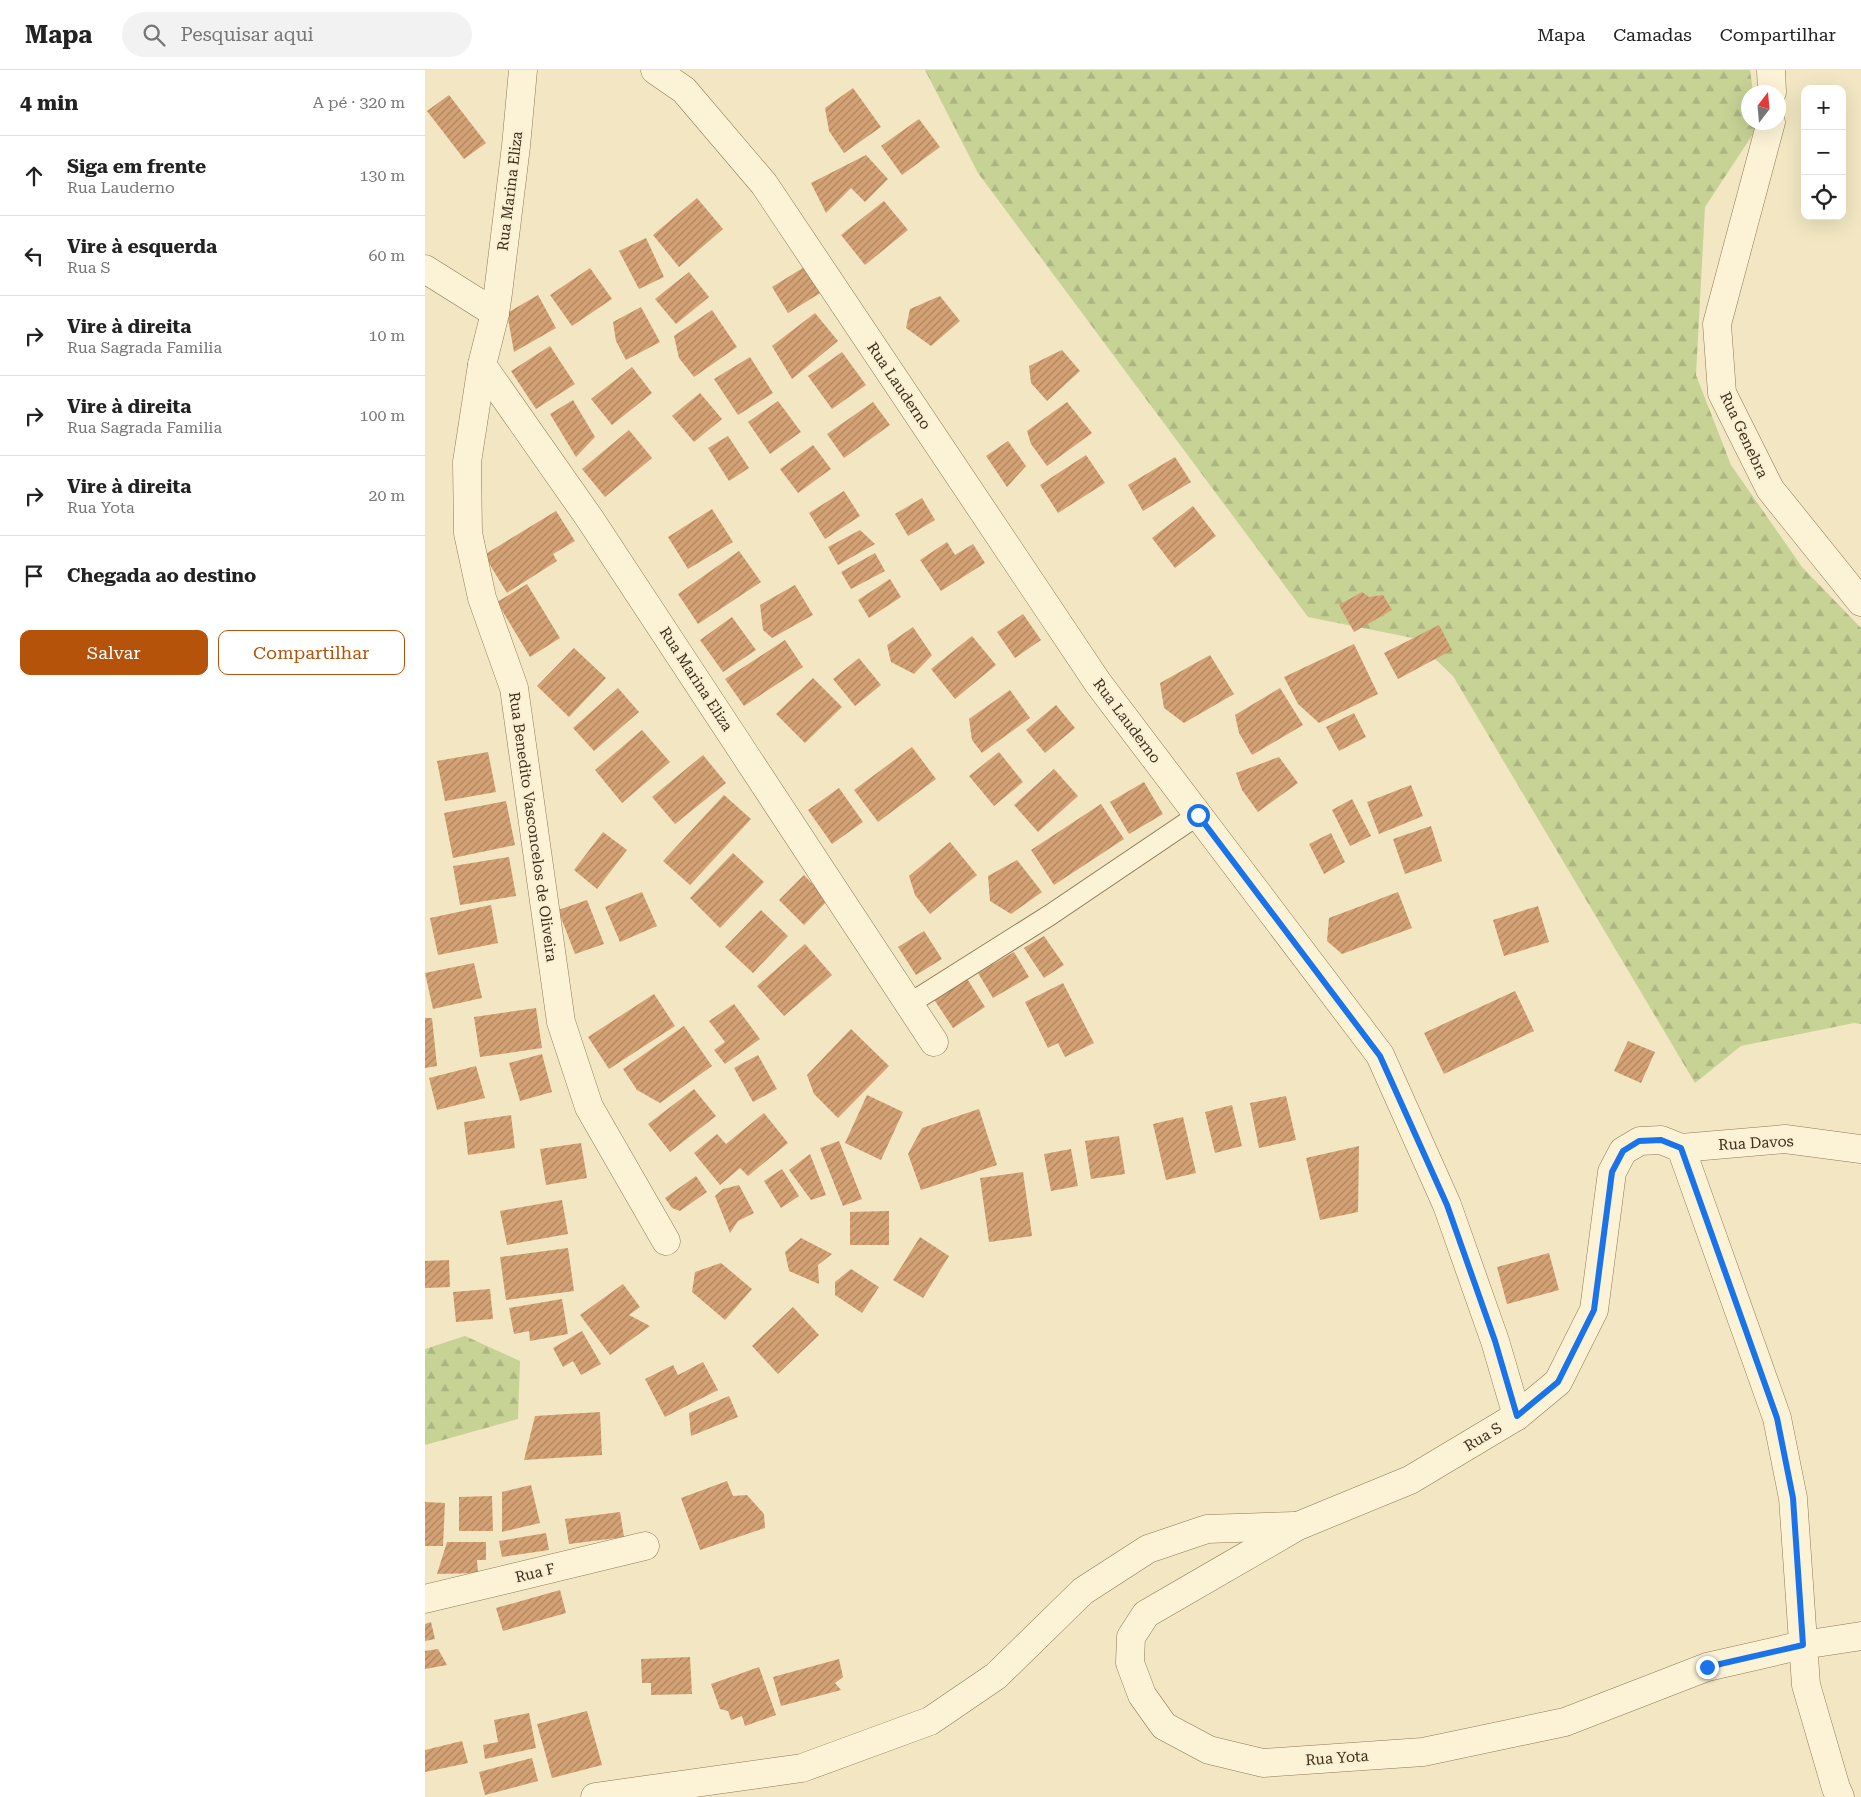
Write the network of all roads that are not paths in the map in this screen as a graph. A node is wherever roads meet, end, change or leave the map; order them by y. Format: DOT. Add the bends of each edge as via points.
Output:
graph roads {
  1 [pos="523,70"];
  2 [pos="655,70"];
  3 [pos="1771,70"];
  4 [pos="1772,85"];
  5 [pos="1769,130"];
  6 [pos="425,269"];
  7 [pos="495,312"];
  8 [pos="482,365"];
  9 [pos="1861,602"];
  10 [pos="1198,815"];
  11 [pos="909,1004"];
  12 [pos="934,1042"];
  13 [pos="1681,1148"];
  14 [pos="1861,1149"];
  15 [pos="666,1241"];
  16 [pos="1517,1416"];
  17 [pos="1298,1526"];
  18 [pos="645,1546"];
  19 [pos="425,1599"];
  20 [pos="1861,1636"];
  21 [pos="1803,1645"];
  22 [pos="595,1797"];
  23 [pos="1840,1797"];
  1 -- 7 [label="street, Rua Marina Eliza"];
  2 -- 10 [label="street, Rua Lauderno" via="684,90 764,184 1098,683"];
  3 -- 4 [label="street"];
  5 -- 9 [label="street, Rua Genebra" via="1717,324 1722,393 1770,489"];
  6 -- 7 [label="street"];
  7 -- 8 [label="street, Rua Marina Eliza"];
  8 -- 11 [label="street, Rua Marina Eliza" via="590,519"];
  8 -- 15 [label="street, Rua Benedito Vasconcelos de Oliveira" via="467,462 468,534 482,598 514,688 561,1022 589,1106"];
  10 -- 11 [label="lane" via="1050,915"];
  10 -- 16 [label="street, Rua Lauderno" via="1380,1056 1447,1205 1495,1341"];
  11 -- 12 [label="street, Rua Marina Eliza"];
  13 -- 14 [label="street, Rua Davos" via="1785,1139"];
  13 -- 16 [label="street, Rua S" via="1661,1140 1639,1141 1623,1151 1612,1172 1594,1310 1558,1382"];
  13 -- 21 [label="street" via="1777,1418 1793,1498"];
  16 -- 17 [label="street, Rua S" via="1410,1480"];
  17 -- 21 [label="street, Rua Yota" via="1146,1614 1131,1637 1130,1663 1142,1695 1164,1726 1209,1750 1263,1763 1423,1752 1565,1722 1707,1667"];
  17 -- 22 [label="street" via="1207,1529 1148,1548 1083,1592 996,1676 930,1721 802,1768"];
  18 -- 19 [label="street, Rua F"];
  20 -- 21 [label="street, Rua Yota"];
  21 -- 23 [label="street" via="1806,1685"];
}
